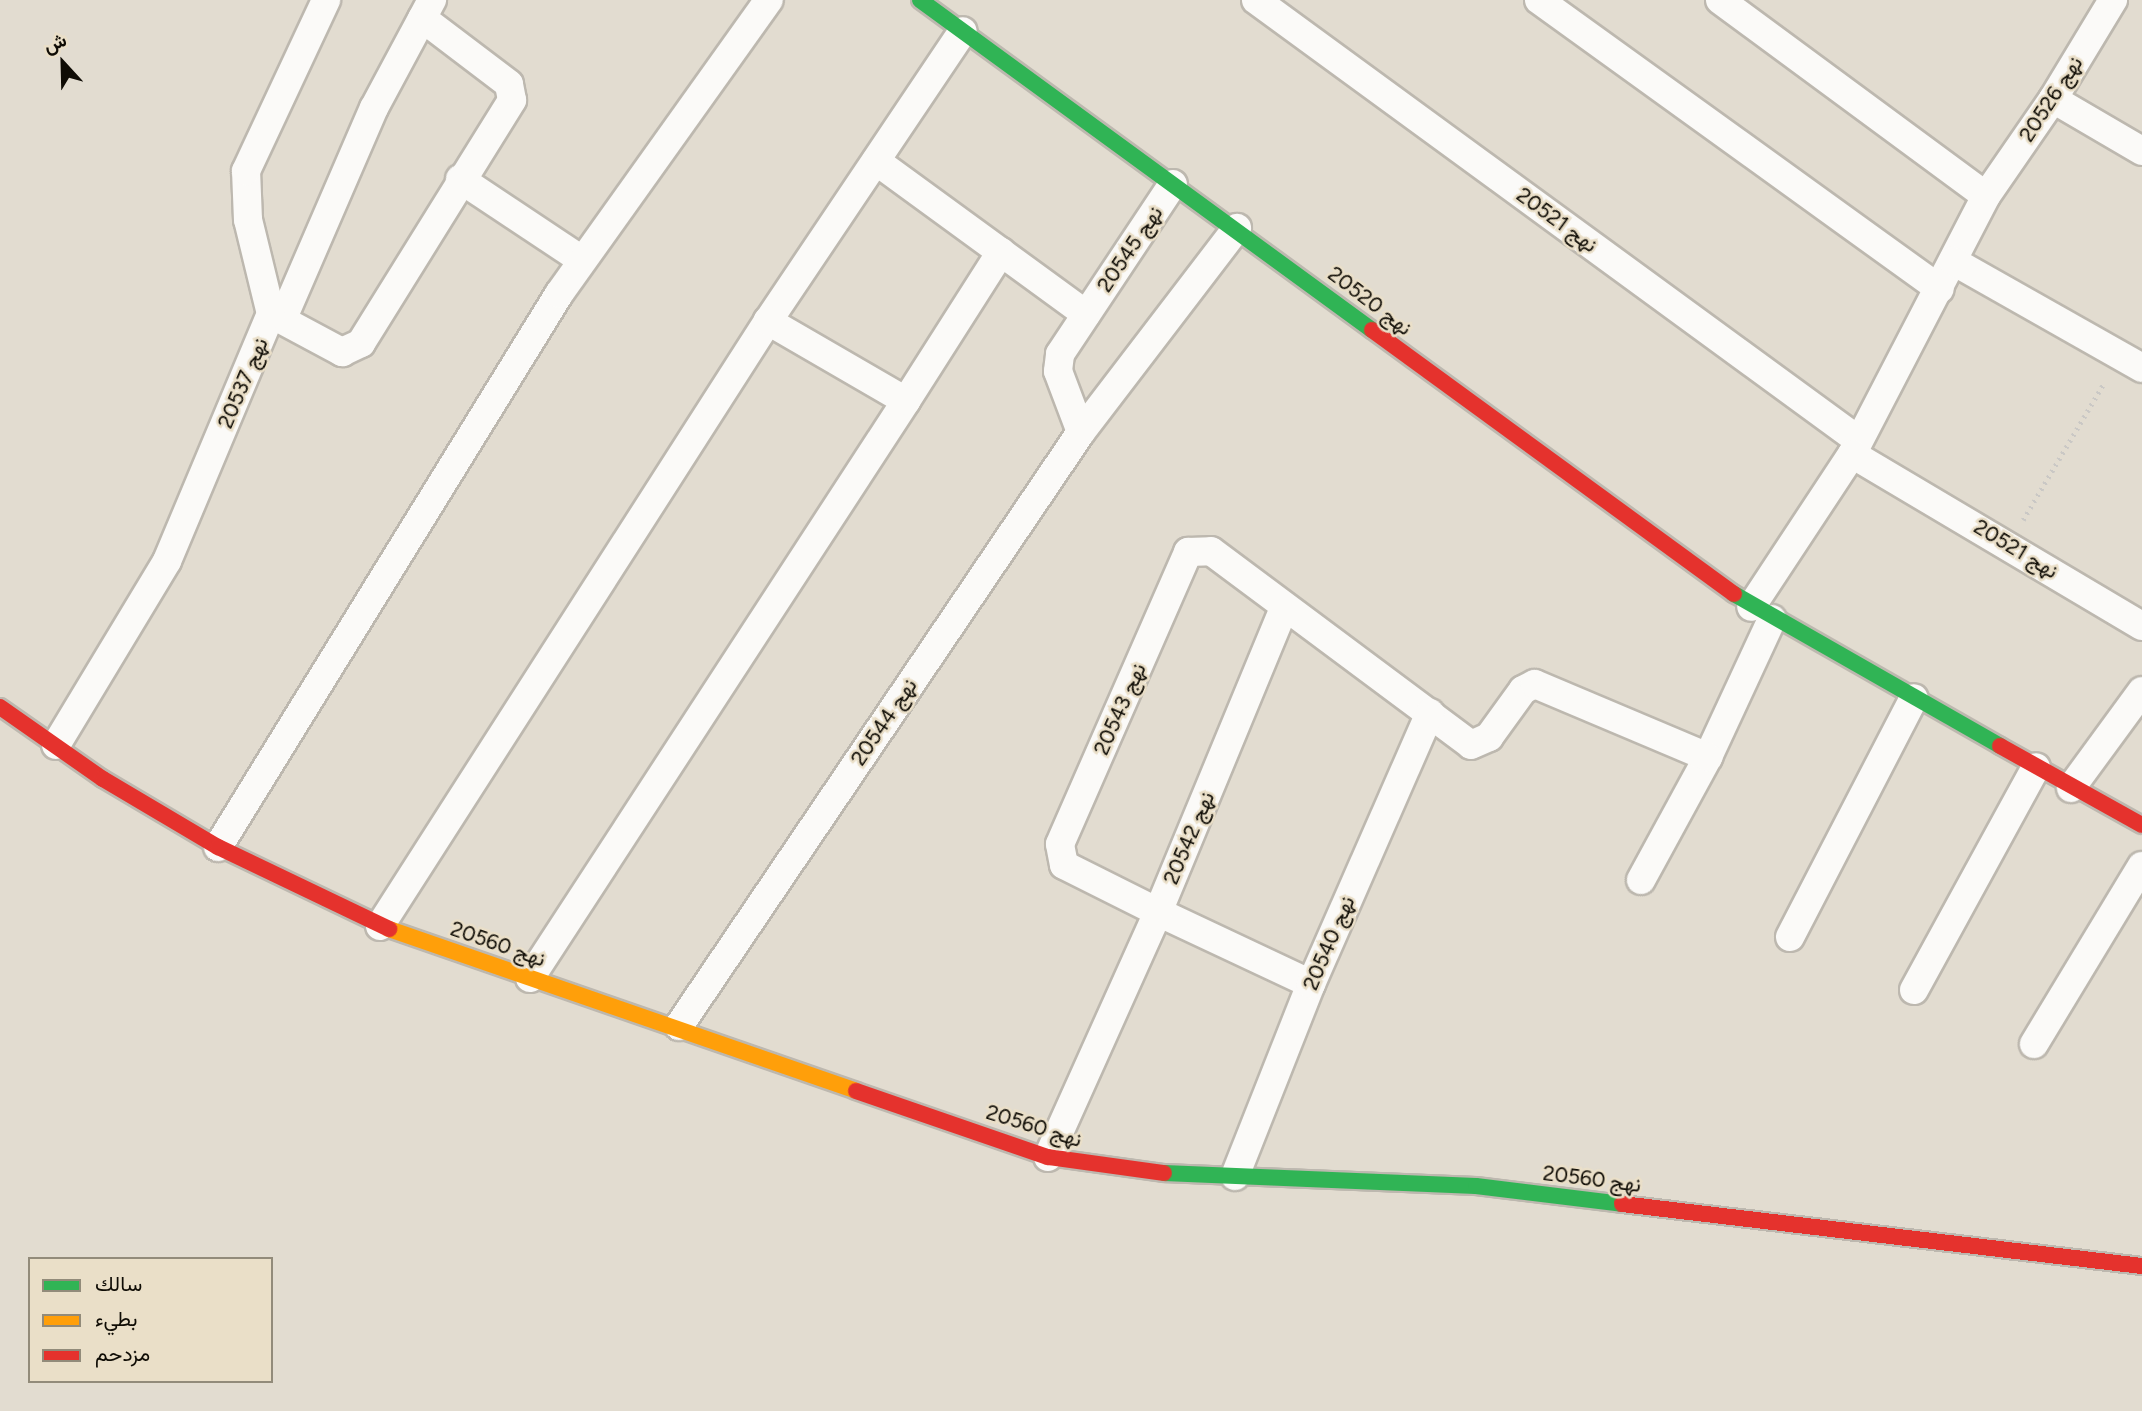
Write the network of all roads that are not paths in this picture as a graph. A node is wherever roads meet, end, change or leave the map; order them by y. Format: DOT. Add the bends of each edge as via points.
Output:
graph roads {
  1 [pos="326,0"];
  2 [pos="769,0"];
  3 [pos="920,0"];
  4 [pos="1256,0"];
  5 [pos="1539,0"];
  6 [pos="1720,0"];
  7 [pos="2113,0"];
  8 [pos="429,4"];
  9 [pos="963,31"];
  10 [pos="2053,99"];
  11 [pos="2142,151"];
  12 [pos="876,161"];
  13 [pos="460,180"];
  14 [pos="1173,184"];
  15 [pos="1986,196"];
  16 [pos="1237,228"];
  17 [pos="1001,252"];
  18 [pos="582,260"];
  19 [pos="1954,261"];
  20 [pos="1940,289"];
  21 [pos="1086,314"];
  22 [pos="277,316"];
  23 [pos="768,321"];
  24 [pos="2132,361"];
  25 [pos="906,401"];
  26 [pos="1077,425"];
  27 [pos="1855,447"];
  28 [pos="1284,608"];
  29 [pos="1762,613"];
  30 [pos="2142,626"];
  31 [pos="2142,691"];
  32 [pos="1914,698"];
  33 [pos="0,707"];
  34 [pos="1430,713"];
  35 [pos="57,745"];
  36 [pos="1708,757"];
  37 [pos="2036,767"];
  38 [pos="2071,788"];
  39 [pos="2142,825"];
  40 [pos="218,847"];
  41 [pos="2142,866"];
  42 [pos="1642,880"];
  43 [pos="1158,912"];
  44 [pos="380,926"];
  45 [pos="1790,937"];
  46 [pos="530,978"];
  47 [pos="1311,984"];
  48 [pos="1914,990"];
  49 [pos="678,1026"];
  50 [pos="2034,1044"];
  51 [pos="1048,1157"];
  52 [pos="1235,1176"];
  53 [pos="2142,1266"];
  1 -- 22 [label="street, نهج 20537" via="246,171 248,220"];
  2 -- 18 [label="street"];
  3 -- 9 [label="street, نهج 20520"];
  4 -- 27 [label="street, نهج 20521"];
  5 -- 20 [label="street"];
  6 -- 15 [label="street"];
  7 -- 10 [label="street, نهج 20526"];
  8 -- 13 [label="street" via="509,84 513,95"];
  8 -- 22 [label="street" via="374,108"];
  9 -- 12 [label="street"];
  9 -- 14 [label="street, نهج 20520"];
  10 -- 11 [label="street"];
  10 -- 15 [label="street, نهج 20526"];
  12 -- 17 [label="street"];
  12 -- 23 [label="street"];
  13 -- 18 [label="street"];
  13 -- 22 [label="street" via="355,348 342,352"];
  14 -- 16 [label="street, نهج 20520"];
  14 -- 21 [label="street, نهج 20545"];
  15 -- 19 [label="street, نهج 20526"];
  16 -- 26 [label="street, نهج 20544"];
  16 -- 29 [label="street, نهج 20520"];
  17 -- 21 [label="street"];
  17 -- 25 [label="street"];
  18 -- 40 [label="street"];
  19 -- 20 [label="street, نهج 20526"];
  19 -- 24 [label="street"];
  20 -- 27 [label="street, نهج 20526"];
  21 -- 26 [label="street, نهج 20545" via="1058,363"];
  22 -- 35 [label="street, نهج 20537" via="167,561"];
  23 -- 25 [label="street"];
  23 -- 44 [label="street"];
  25 -- 46 [label="street"];
  26 -- 49 [label="street, نهج 20544"];
  27 -- 29 [label="street, نهج 20526"];
  27 -- 30 [label="street, نهج 20521"];
  28 -- 34 [label="street"];
  28 -- 43 [label="street, نهج 20542"];
  28 -- 43 [label="street, نهج 20543" via="1211,551 1188,552 1060,844 1064,866"];
  29 -- 32 [label="street, نهج 20520"];
  29 -- 36 [label="street, نهج 20526"];
  31 -- 38 [label="street"];
  32 -- 37 [label="street, نهج 20520"];
  32 -- 45 [label="street"];
  33 -- 35 [label="street, نهج 20560"];
  34 -- 36 [label="street" via="1471,745 1480,744 1523,690 1543,685"];
  34 -- 47 [label="street, نهج 20540"];
  35 -- 40 [label="street, نهج 20560" via="103,779"];
  36 -- 42 [label="street, نهج 20526"];
  37 -- 38 [label="street, نهج 20520"];
  37 -- 48 [label="street"];
  38 -- 39 [label="street, نهج 20520"];
  40 -- 44 [label="street, نهج 20560"];
  41 -- 50 [label="street"];
  43 -- 47 [label="street"];
  43 -- 51 [label="street, نهج 20542"];
  44 -- 46 [label="street, نهج 20560"];
  46 -- 49 [label="street, نهج 20560"];
  47 -- 52 [label="street, نهج 20540"];
  49 -- 51 [label="street, نهج 20560"];
  51 -- 52 [label="street, نهج 20560" via="1127,1171"];
  52 -- 53 [label="street, نهج 20560" via="1476,1186"];
}
